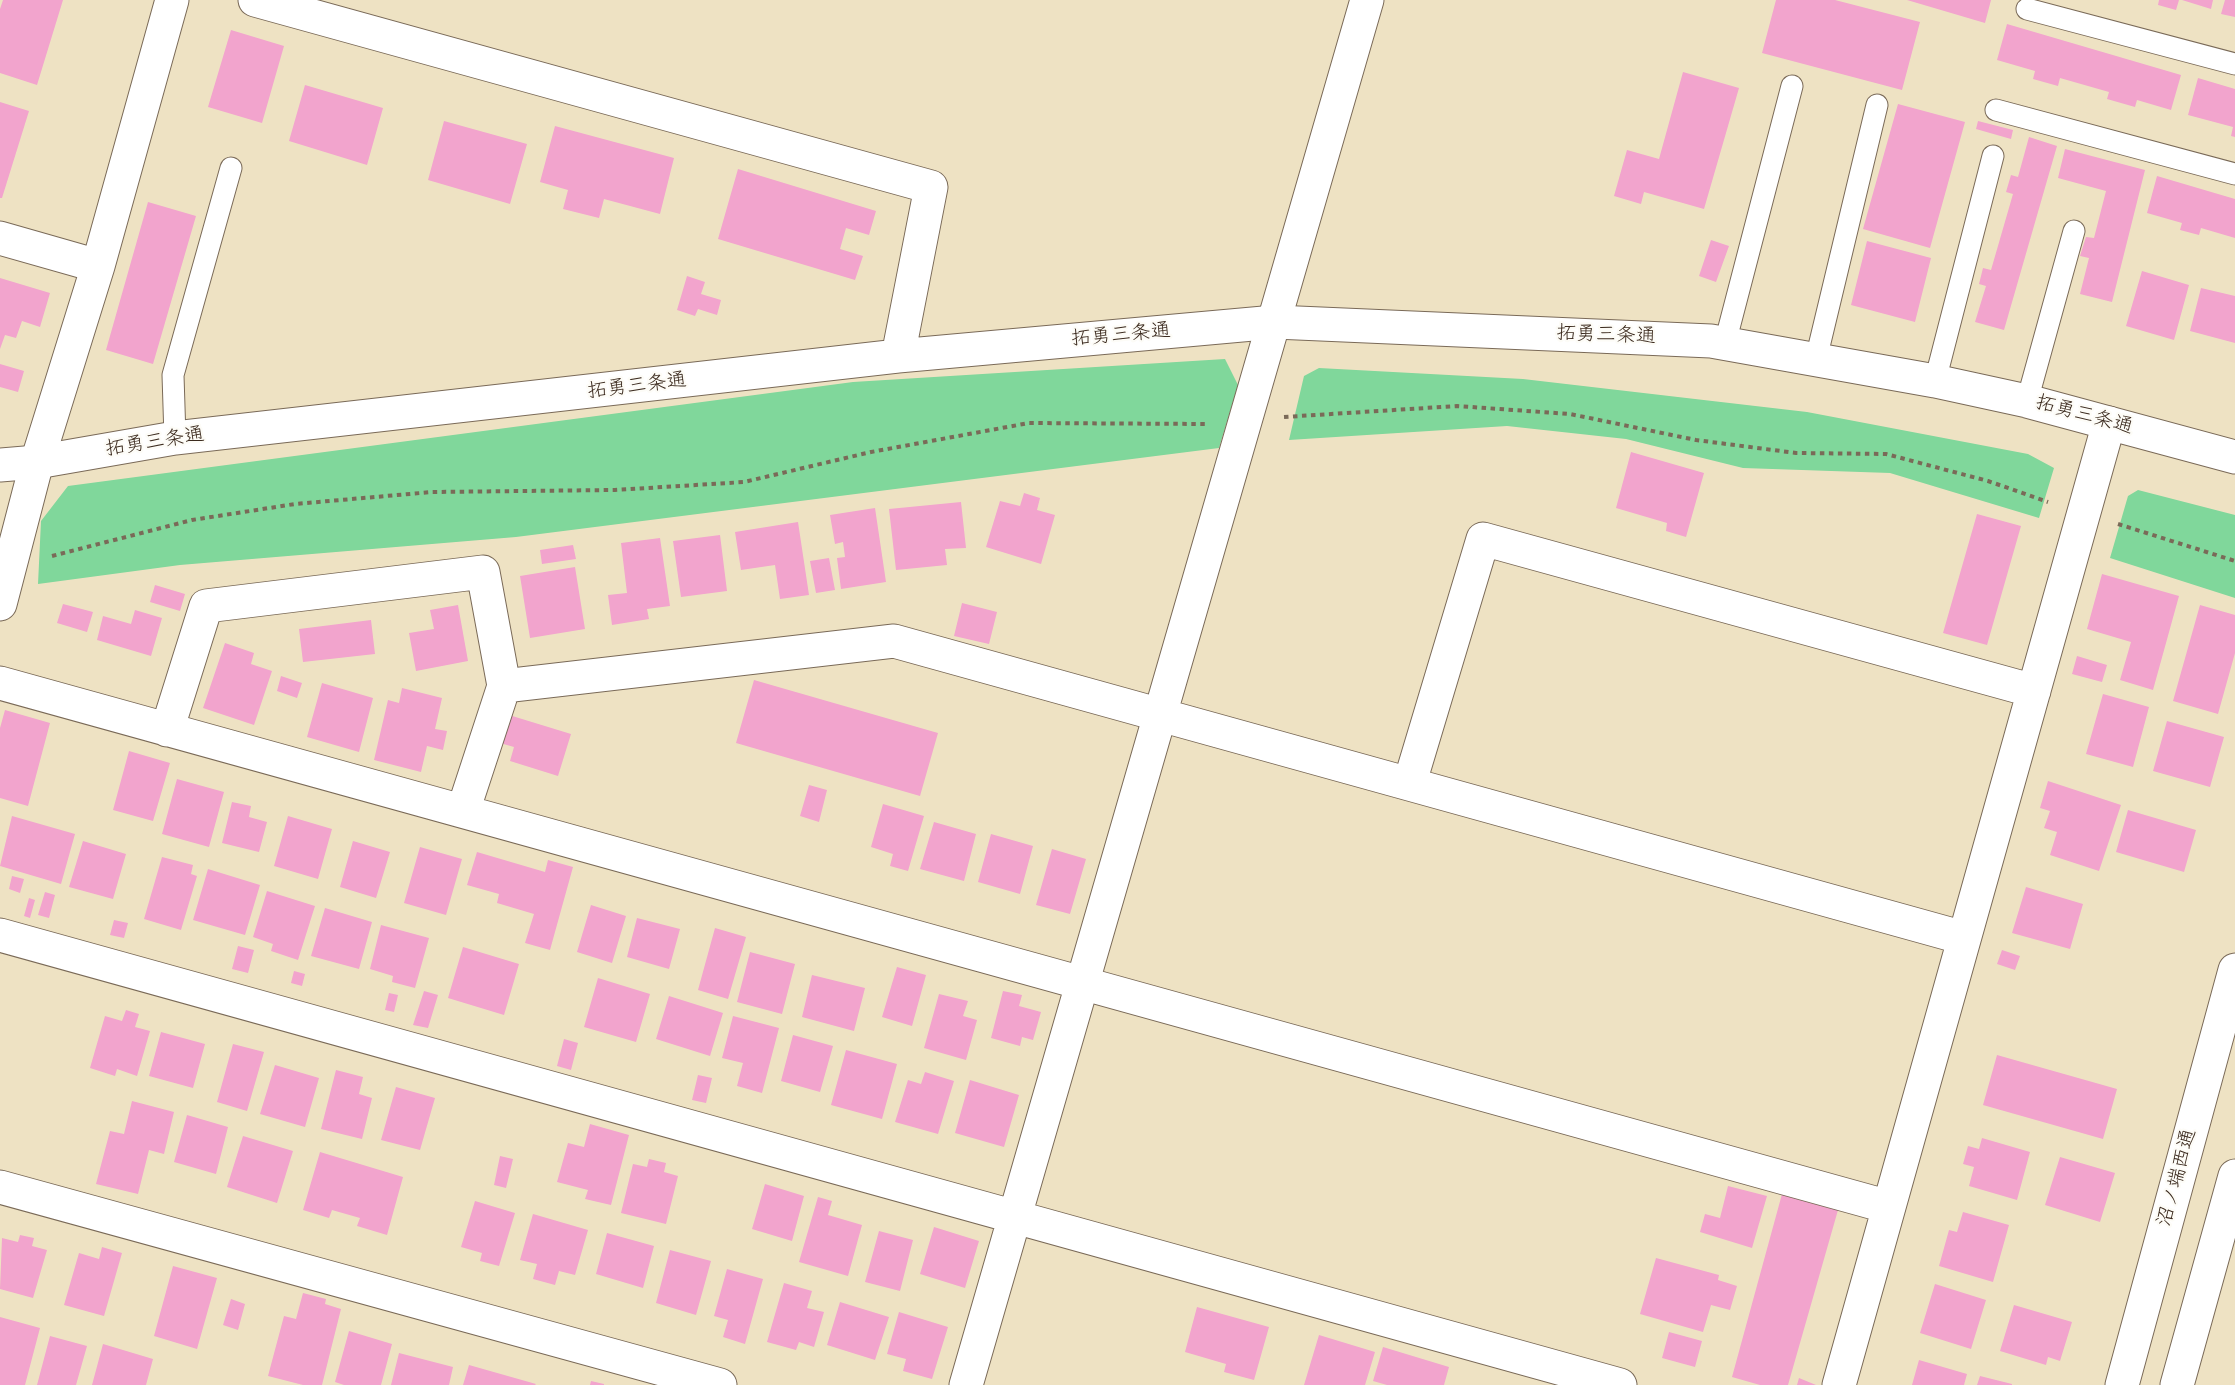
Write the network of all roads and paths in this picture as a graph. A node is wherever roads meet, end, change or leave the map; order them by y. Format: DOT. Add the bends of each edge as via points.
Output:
graph roads {
  1 [pos="172,0"];
  2 [pos="255,0"];
  3 [pos="1367,0"];
  4 [pos="2027,9"];
  5 [pos="2235,64"];
  6 [pos="1792,86"];
  7 [pos="1877,105"];
  8 [pos="1996,110"];
  9 [pos="1993,156"];
  10 [pos="231,168"];
  11 [pos="2235,174"];
  12 [pos="2074,231"];
  13 [pos="0,238"];
  14 [pos="98,266"];
  15 [pos="1275,322"];
  16 [pos="1725,343"];
  17 [pos="898,356"];
  18 [pos="1816,360"];
  19 [pos="1935,381"];
  20 [pos="2027,401"];
  21 [pos="1246,419"];
  22 [pos="2109,423"];
  23 [pos="175,438"];
  24 [pos="2235,457"];
  25 [pos="37,462"];
  26 [pos="0,465"];
  27 [pos="2084,514"];
  28 [pos="2235,561"];
  29 [pos="10,567"];
  30 [pos="0,604"];
  31 [pos="0,683"];
  32 [pos="504,686"];
  33 [pos="2034,691"];
  34 [pos="1161,717"];
  35 [pos="167,730"];
  36 [pos="1410,782"];
  37 [pos="463,811"];
  38 [pos="0,935"];
  39 [pos="1964,938"];
  40 [pos="2235,970"];
  41 [pos="1081,984"];
  42 [pos="2235,1176"];
  43 [pos="0,1187"];
  44 [pos="1889,1207"];
  45 [pos="1016,1215"];
  46 [pos="720,1385"];
  47 [pos="966,1385"];
  48 [pos="1620,1385"];
  49 [pos="1839,1385"];
  50 [pos="2122,1385"];
  51 [pos="2177,1385"];
  1 -- 14 [label="street"];
  2 -- 17 [label="street" via="932,186"];
  3 -- 15 [label="street"];
  4 -- 5 [label="lane"];
  6 -- 16 [label="lane"];
  7 -- 18 [label="lane"];
  8 -- 11 [label="lane"];
  9 -- 19 [label="lane"];
  10 -- 23 [label="lane" via="173,375"];
  12 -- 20 [label="lane"];
  13 -- 14 [label="street"];
  14 -- 25 [label="street"];
  15 -- 16 [label="street, 拓勇三条通"];
  15 -- 17 [label="street, 拓勇三条通"];
  15 -- 21 [label="street"];
  16 -- 18 [label="street, 拓勇三条通"];
  17 -- 23 [label="street, 拓勇三条通"];
  18 -- 19 [label="street, 拓勇三条通"];
  19 -- 20 [label="street, 拓勇三条通"];
  20 -- 22 [label="street, 拓勇三条通"];
  21 -- 27 [label="path" via="1457,406 1570,414 1696,440 1774,450 1886,454 1988,481"];
  21 -- 29 [label="path" via="1210,424 1029,423 871,452 744,482 615,490 432,492 295,504 192,520"];
  21 -- 34 [label="street"];
  22 -- 24 [label="street, 拓勇三条通"];
  22 -- 27 [label="street"];
  23 -- 25 [label="street, 拓勇三条通"];
  25 -- 26 [label="street, 拓勇三条通"];
  25 -- 29 [label="street"];
  27 -- 28 [label="path"];
  27 -- 33 [label="street"];
  29 -- 30 [label="street"];
  31 -- 35 [label="street"];
  32 -- 34 [label="street" via="894,640"];
  32 -- 35 [label="street" via="483,572 206,606"];
  32 -- 37 [label="street"];
  33 -- 36 [label="street" via="1482,539"];
  33 -- 39 [label="street"];
  34 -- 36 [label="street"];
  34 -- 41 [label="street"];
  35 -- 37 [label="street"];
  36 -- 39 [label="street"];
  37 -- 41 [label="street"];
  38 -- 45 [label="street"];
  39 -- 44 [label="street"];
  40 -- 50 [label="street, 沼ノ端西通"];
  41 -- 44 [label="street"];
  41 -- 45 [label="street"];
  42 -- 51 [label="street"];
  43 -- 46 [label="street"];
  44 -- 49 [label="street"];
  45 -- 47 [label="street"];
  45 -- 48 [label="street"];
}
